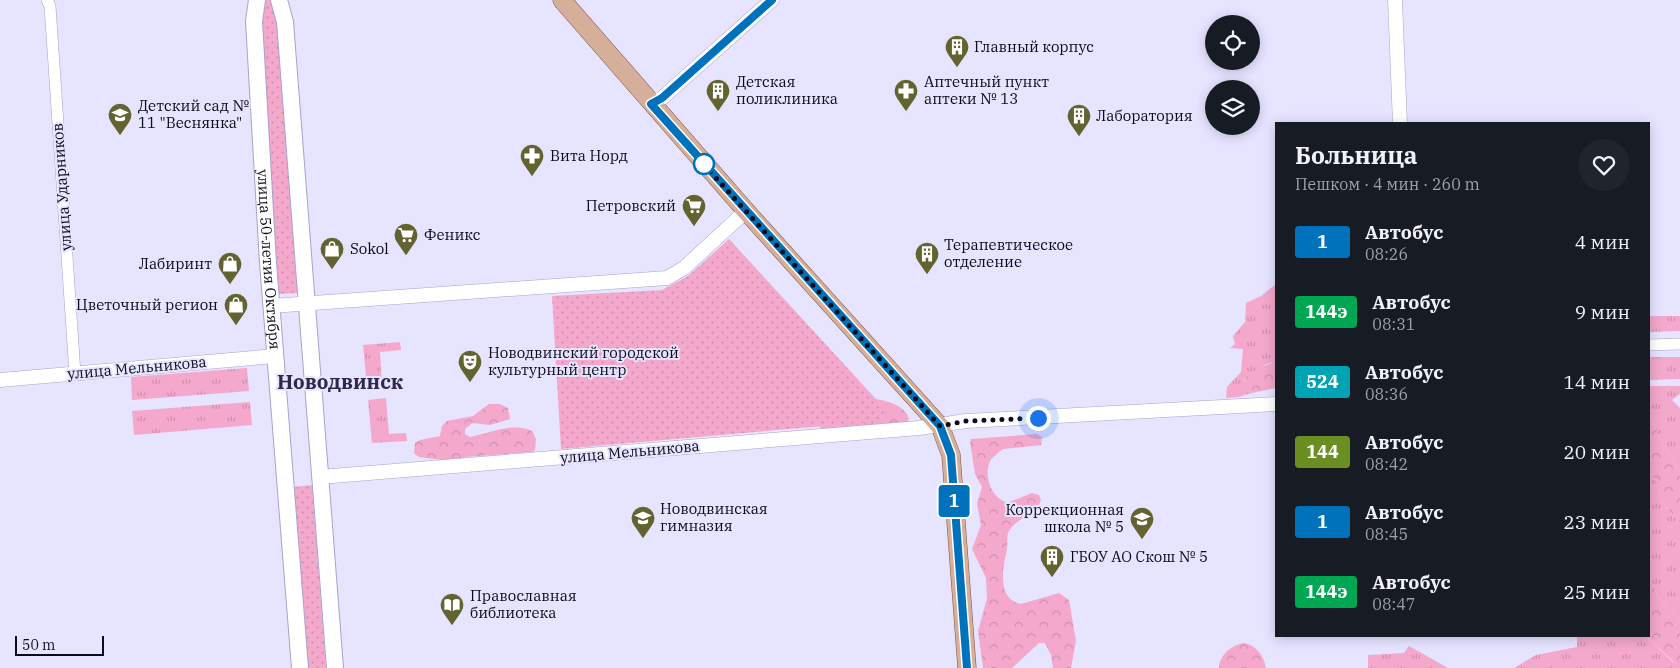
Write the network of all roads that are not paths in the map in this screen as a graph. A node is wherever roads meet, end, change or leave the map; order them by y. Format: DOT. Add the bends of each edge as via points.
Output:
graph roads {
  1 [pos="48,0"];
  2 [pos="257,0"];
  3 [pos="279,0"];
  4 [pos="562,0"];
  5 [pos="772,0"];
  6 [pos="1395,0"];
  7 [pos="651,104"];
  8 [pos="1400,122"];
  9 [pos="746,211"];
  10 [pos="307,304"];
  11 [pos="271,306"];
  12 [pos="1650,344"];
  13 [pos="1680,344"];
  14 [pos="275,356"];
  15 [pos="75,374"];
  16 [pos="0,380"];
  17 [pos="1275,404"];
  18 [pos="940,426"];
  19 [pos="320,478"];
  20 [pos="300,668"];
  21 [pos="335,668"];
  22 [pos="967,668"];
  1 -- 15 [label="street, улица Ударников"];
  2 -- 11 [label="main road, улица 50-летия Октября" via="254,21"];
  3 -- 10 [label="main road" via="285,22"];
  4 -- 7 [label="main road"];
  5 -- 7 [label="street" via="662,98"];
  6 -- 8 [label="street"];
  7 -- 9 [label="main road"];
  9 -- 10 [label="street" via="684,268 667,278"];
  9 -- 18 [label="main road"];
  10 -- 11 [label="street"];
  10 -- 19 [label="main road"];
  11 -- 14 [label="main road, улица 50-летия Октября"];
  12 -- 13 [label="street"];
  14 -- 15 [label="street, улица Мельникова"];
  14 -- 20 [label="main road, улица 50-летия Октября"];
  15 -- 16 [label="street, улица Мельникова"];
  17 -- 18 [label="street, улица Мельникова" via="966,421"];
  18 -- 19 [label="street, улица Мельникова"];
  18 -- 22 [label="main road" via="951,455"];
  19 -- 21 [label="main road"];
}
